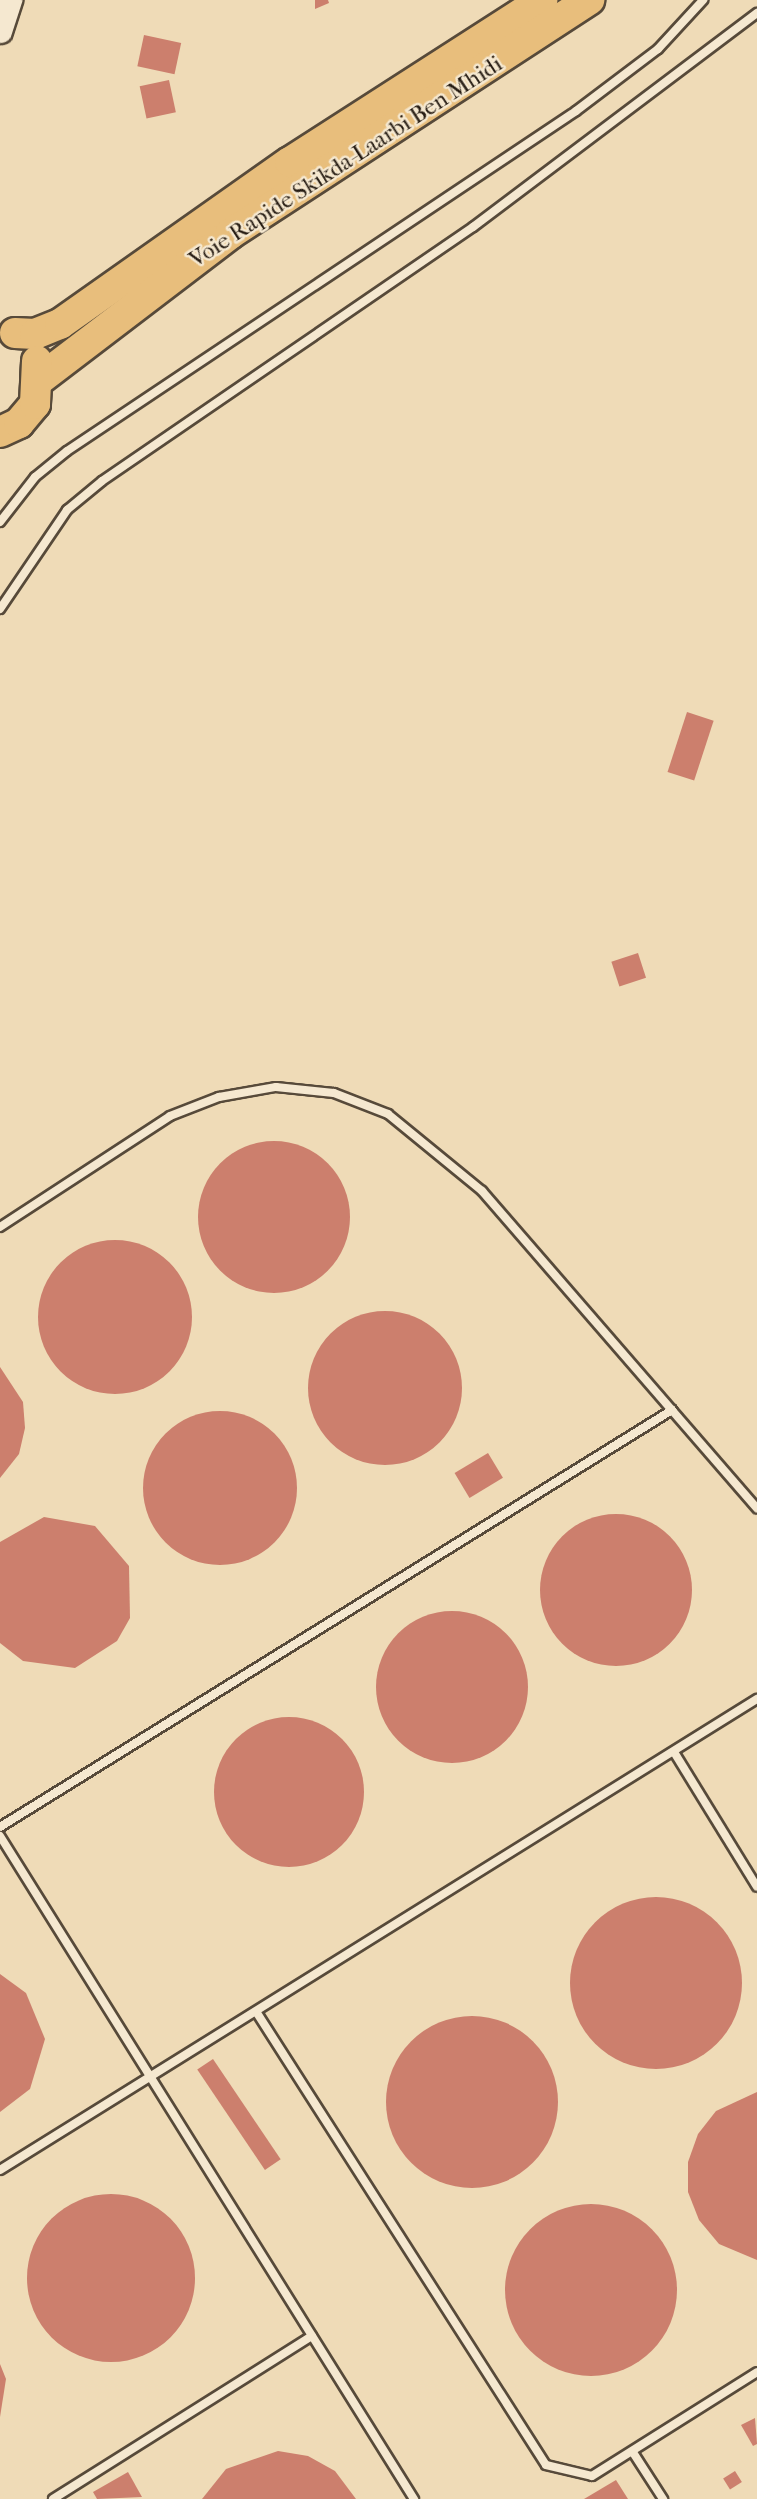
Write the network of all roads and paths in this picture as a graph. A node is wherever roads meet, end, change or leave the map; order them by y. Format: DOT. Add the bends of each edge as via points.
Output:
graph roads {
  1 [pos="10,0"];
  2 [pos="542,0"];
  3 [pos="589,0"];
  4 [pos="703,0"];
  5 [pos="757,13"];
  6 [pos="0,31"];
  7 [pos="8,329"];
  8 [pos="40,379"];
  9 [pos="0,432"];
  10 [pos="0,522"];
  11 [pos="0,609"];
  12 [pos="0,1227"];
  13 [pos="672,1410"];
  14 [pos="757,1508"];
  15 [pos="757,1699"];
  16 [pos="674,1752"];
  17 [pos="0,1827"];
  18 [pos="0,1836"];
  19 [pos="757,1886"];
  20 [pos="257,2012"];
  21 [pos="151,2077"];
  22 [pos="0,2170"];
  23 [pos="312,2336"];
  24 [pos="757,2372"];
  25 [pos="634,2454"];
  26 [pos="53,2499"];
  27 [pos="414,2499"];
  28 [pos="663,2499"];
  1 -- 6 [label="main road"];
  2 -- 7 [label="highway, Voie Rapide Skikda-Laarbi Ben Mhidi" via="290,162 60,324 35,334"];
  3 -- 8 [label="highway, Voie Rapide Skikda-Laarbi Ben Mhidi" via="230,233"];
  4 -- 10 [label="lane" via="658,49 576,111 67,451 35,477"];
  5 -- 11 [label="lane" via="473,227 102,481 67,510"];
  7 -- 8 [label="highway" via="34,353"];
  8 -- 9 [label="highway" via="28,414"];
  12 -- 13 [label="lane" via="170,1116 219,1097 276,1087 334,1093 388,1114 482,1191"];
  13 -- 14 [label="lane"];
  13 -- 17 [label="lane"];
  15 -- 16 [label="lane"];
  16 -- 19 [label="lane"];
  16 -- 20 [label="lane"];
  18 -- 21 [label="lane"];
  20 -- 21 [label="lane"];
  20 -- 25 [label="lane" via="546,2465 592,2476"];
  21 -- 22 [label="lane"];
  21 -- 23 [label="lane"];
  23 -- 26 [label="lane"];
  23 -- 27 [label="lane"];
  24 -- 25 [label="lane"];
  25 -- 28 [label="lane"];
}
